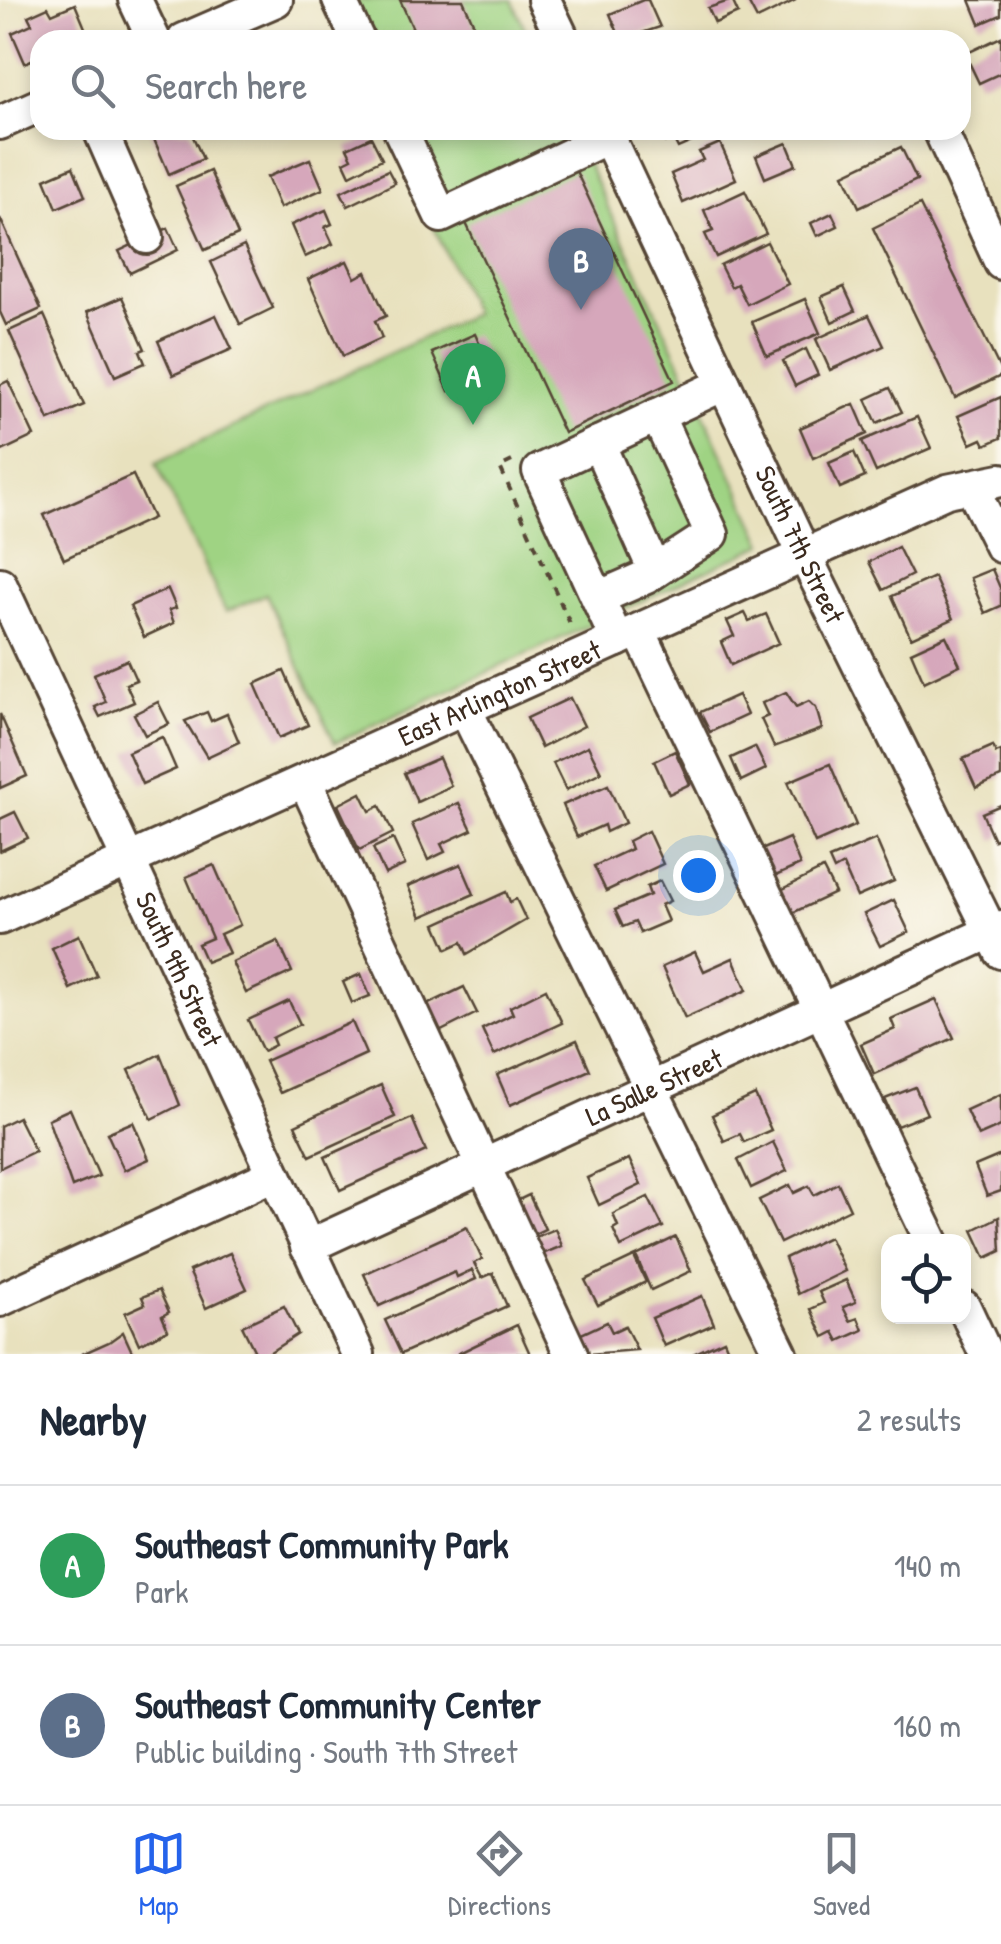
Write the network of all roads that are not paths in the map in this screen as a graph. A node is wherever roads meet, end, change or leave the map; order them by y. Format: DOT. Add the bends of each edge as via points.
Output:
graph roads {
  1 [pos="136,0"];
  2 [pos="276,0"];
  3 [pos="338,0"];
  4 [pos="544,0"];
  5 [pos="150,30"];
  6 [pos="207,30"];
  7 [pos="353,30"];
  8 [pos="558,30"];
  9 [pos="30,110"];
  10 [pos="0,124"];
  11 [pos="104,140"];
  12 [pos="405,140"];
  13 [pos="595,140"];
  14 [pos="610,140"];
  15 [pos="945,140"];
  16 [pos="147,237"];
  17 [pos="1001,263"];
  18 [pos="724,384"];
  19 [pos="658,415"];
  20 [pos="598,443"];
  21 [pos="986,483"];
  22 [pos="1001,546"];
  23 [pos="804,554"];
  24 [pos="655,570"];
  25 [pos="0,584"];
  26 [pos="598,598"];
  27 [pos="628,636"];
  28 [pos="466,710"];
  29 [pos="305,781"];
  30 [pos="128,859"];
  31 [pos="0,918"];
  32 [pos="998,937"];
  33 [pos="822,1012"];
  34 [pos="655,1090"];
  35 [pos="482,1167"];
  36 [pos="272,1175"];
  37 [pos="928,1234"];
  38 [pos="307,1246"];
  39 [pos="0,1300"];
  40 [pos="971,1322"];
  41 [pos="346,1350"];
  42 [pos="571,1354"];
  43 [pos="780,1354"];
  44 [pos="986,1354"];
  1 -- 5 [label="street"];
  2 -- 6 [label="street"];
  3 -- 7 [label="street"];
  4 -- 8 [label="street"];
  9 -- 10 [label="street"];
  11 -- 16 [label="street"];
  12 -- 13 [label="street" via="441,216"];
  14 -- 18 [label="street, South 7th Street"];
  15 -- 17 [label="street"];
  18 -- 19 [label="street"];
  18 -- 23 [label="street, South 7th Street"];
  19 -- 20 [label="street"];
  19 -- 24 [label="street" via="712,534"];
  20 -- 24 [label="street"];
  20 -- 26 [label="street" via="538,471"];
  21 -- 22 [label="street"];
  21 -- 23 [label="street, East Arlington Street" via="947,491"];
  23 -- 27 [label="street, East Arlington Street"];
  23 -- 32 [label="street, South 7th Street"];
  24 -- 26 [label="street"];
  25 -- 30 [label="street, South 9th Street"];
  26 -- 27 [label="street"];
  27 -- 28 [label="street, East Arlington Street"];
  27 -- 33 [label="street"];
  28 -- 29 [label="street, East Arlington Street"];
  28 -- 34 [label="street"];
  29 -- 30 [label="street, East Arlington Street"];
  29 -- 35 [label="street"];
  30 -- 31 [label="street, East Arlington Street"];
  30 -- 36 [label="street, South 9th Street"];
  32 -- 33 [label="street, La Salle Street"];
  33 -- 34 [label="street, La Salle Street"];
  33 -- 37 [label="street"];
  34 -- 35 [label="street, La Salle Street"];
  34 -- 43 [label="street"];
  35 -- 38 [label="street, La Salle Street"];
  35 -- 42 [label="street"];
  36 -- 38 [label="street, South 9th Street"];
  36 -- 39 [label="street"];
  38 -- 41 [label="street, South 9th Street"];
  40 -- 44 [label="street"];
}
